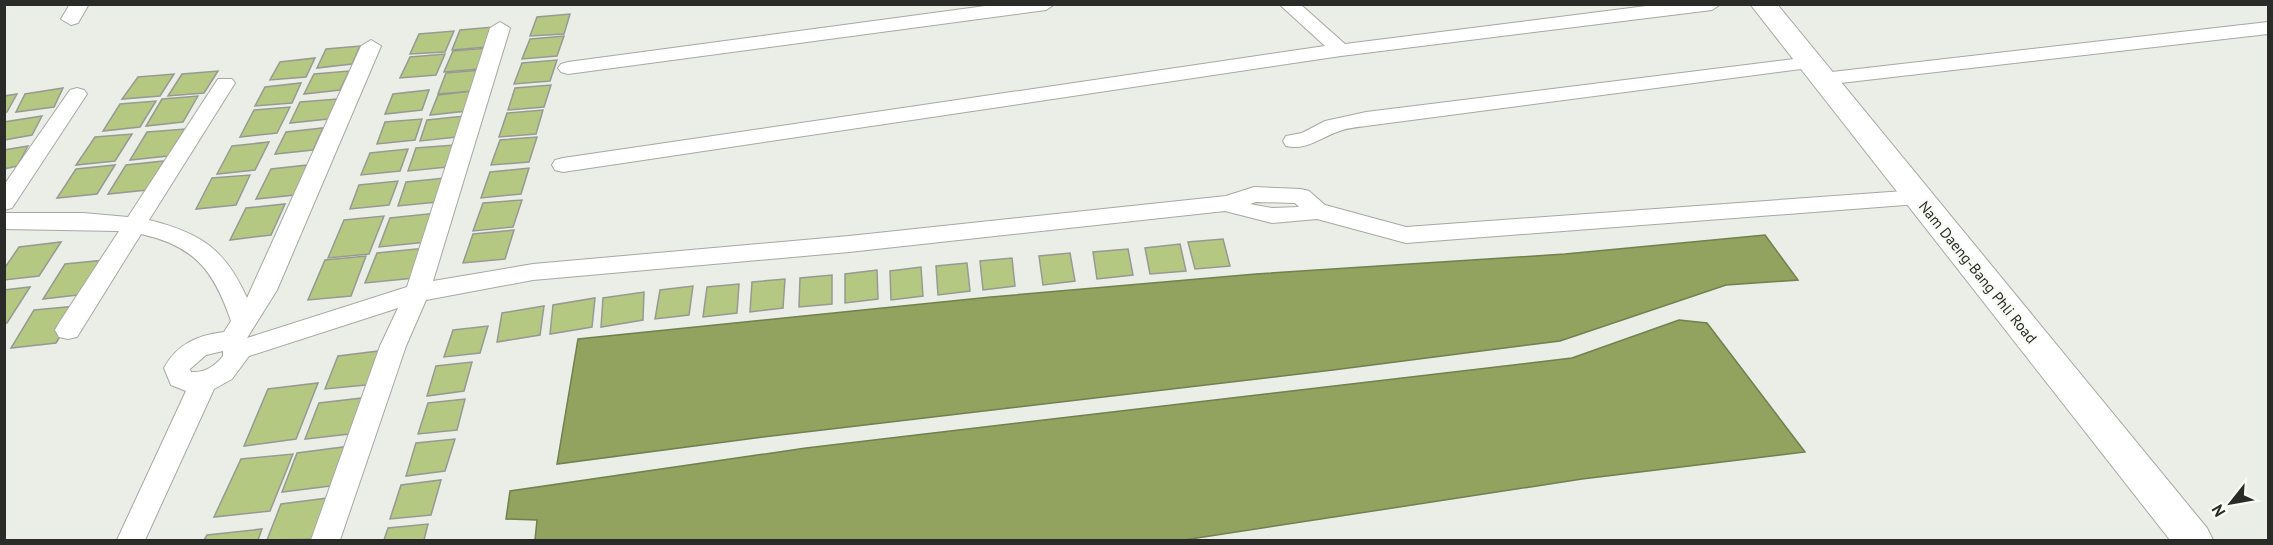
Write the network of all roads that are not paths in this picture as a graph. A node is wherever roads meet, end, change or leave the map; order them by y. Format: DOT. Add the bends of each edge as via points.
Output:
graph roads {
  1 [pos="1046,4"];
  2 [pos="1288,4"];
  3 [pos="1712,4"];
  4 [pos="1763,4"];
  5 [pos="500,28"];
  6 [pos="2268,28"];
  7 [pos="371,46"];
  8 [pos="1341,50"];
  9 [pos="568,68"];
  10 [pos="1817,71"];
  11 [pos="225,83"];
  12 [pos="77,94"];
  13 [pos="1294,141"];
  14 [pos="563,165"];
  15 [pos="1918,197"];
  16 [pos="4,203"];
  17 [pos="4,221"];
  18 [pos="135,224"];
  19 [pos="417,293"];
  20 [pos="68,330"];
  21 [pos="237,338"];
  22 [pos="131,540"];
  23 [pos="326,540"];
  24 [pos="2193,540"];
  1 -- 9 [label="street"];
  2 -- 8 [label="street"];
  3 -- 8 [label="street"];
  4 -- 10 [label="main road, Nam Daeng-Bang Phli Road"];
  5 -- 19 [label="street"];
  6 -- 10 [label="street"];
  7 -- 21 [label="street" via="265,290"];
  8 -- 14 [label="street"];
  10 -- 13 [label="street" via="1366,119 1332,126"];
  10 -- 15 [label="main road, Nam Daeng-Bang Phli Road"];
  11 -- 18 [label="street"];
  12 -- 16 [label="street"];
  15 -- 19 [label="street" via="1406,235 1317,212 1295,217 1247,213 1228,203 849,244 533,272"];
  15 -- 24 [label="main road, Nam Daeng-Bang Phli Road"];
  17 -- 18 [label="street"];
  18 -- 20 [label="street"];
  18 -- 21 [label="street" via="175,235 209,255 234,291"];
  19 -- 21 [label="street"];
  19 -- 23 [label="street" via="393,346"];
  21 -- 22 [label="street" via="237,359 229,368 204,381"];
}
